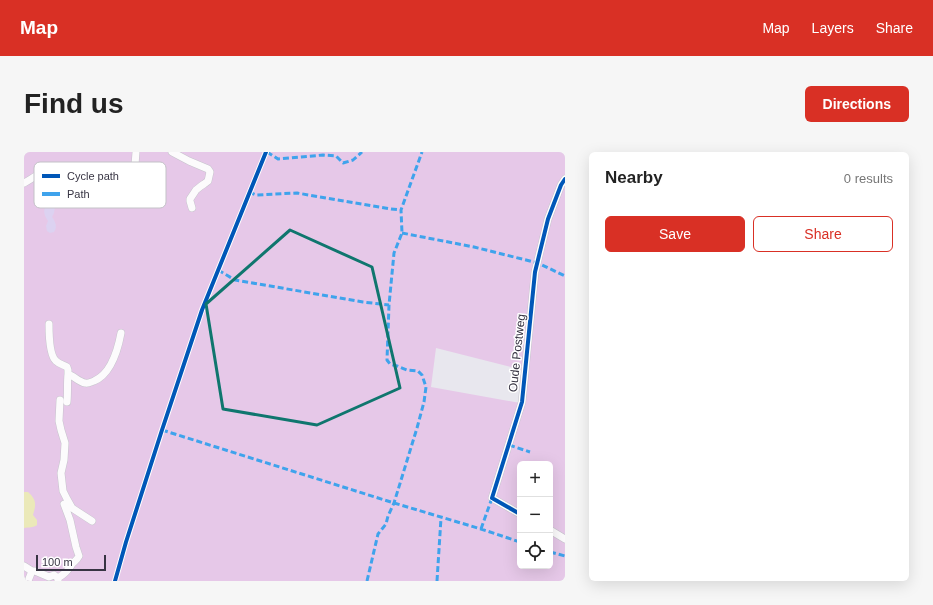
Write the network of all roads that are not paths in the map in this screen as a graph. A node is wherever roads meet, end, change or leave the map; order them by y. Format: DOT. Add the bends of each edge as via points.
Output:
graph roads {
  1 [pos="136,152"];
  2 [pos="172,152"];
  3 [pos="135,162"];
  4 [pos="34,177"];
  5 [pos="565,179"];
  6 [pos="24,183"];
  7 [pos="192,208"];
  8 [pos="49,324"];
  9 [pos="121,333"];
  10 [pos="68,374"];
  11 [pos="64,504"];
  12 [pos="517,512"];
  13 [pos="92,521"];
  14 [pos="553,532"];
  15 [pos="565,539"];
  16 [pos="24,566"];
  17 [pos="32,571"];
  18 [pos="58,580"];
  19 [pos="28,581"];
  1 -- 3 [label="street"];
  2 -- 7 [label="street" via="210,172 208,180 190,199"];
  4 -- 6 [label="street"];
  5 -- 12 [label="street, Oude Postweg" via="548,219 535,272 522,402 492,498"];
  8 -- 10 [label="street" via="53,357 56,362 67,367"];
  9 -- 10 [label="street" via="116,352 100,378 84,383"];
  10 -- 13 [label="street" via="68,390 59,421 65,444 60,473 63,491 72,508"];
  11 -- 18 [label="street" via="79,556"];
  14 -- 15 [label="street"];
  16 -- 17 [label="street"];
  17 -- 18 [label="street" via="49,577 54,575"];
  17 -- 19 [label="street"];
}
